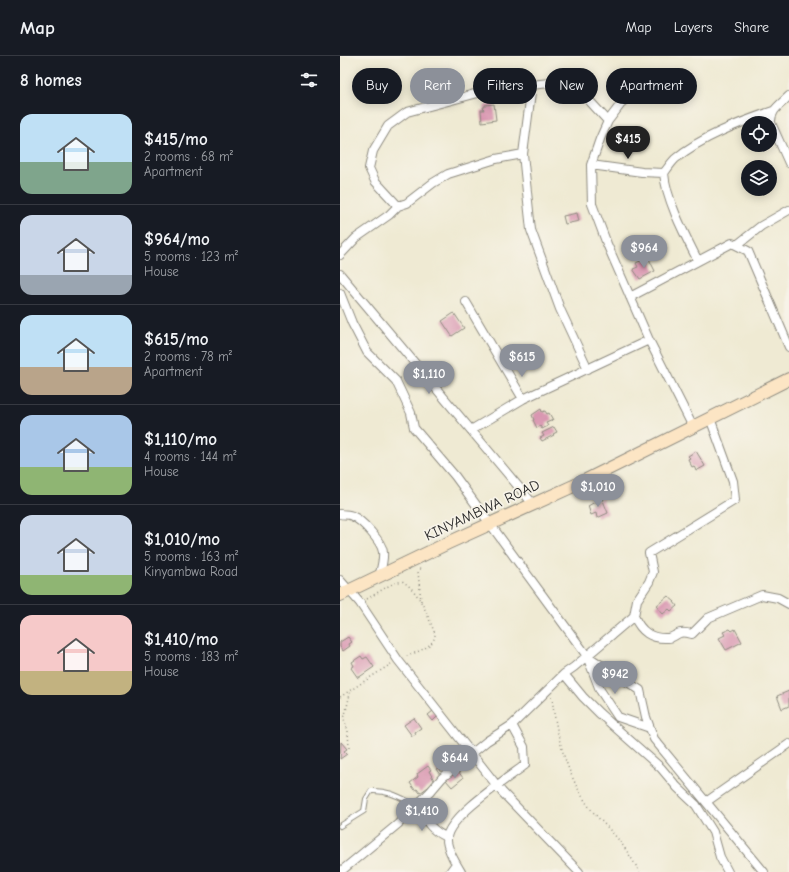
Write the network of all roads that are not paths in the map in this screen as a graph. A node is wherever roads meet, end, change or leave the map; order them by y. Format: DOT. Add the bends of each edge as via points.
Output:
graph roads {
  1 [pos="537,84"];
  2 [pos="473,94"];
  3 [pos="789,96"];
  4 [pos="530,104"];
  5 [pos="621,104"];
  6 [pos="773,111"];
  7 [pos="608,121"];
  8 [pos="523,154"];
  9 [pos="789,163"];
  10 [pos="591,165"];
  11 [pos="664,173"];
  12 [pos="398,206"];
  13 [pos="789,210"];
  14 [pos="737,245"];
  15 [pos="340,255"];
  16 [pos="698,261"];
  17 [pos="340,274"];
  18 [pos="340,292"];
  19 [pos="630,297"];
  20 [pos="466,302"];
  21 [pos="649,340"];
  22 [pos="789,347"];
  23 [pos="588,369"];
  24 [pos="789,379"];
  25 [pos="523,399"];
  26 [pos="710,418"];
  27 [pos="693,427"];
  28 [pos="471,430"];
  29 [pos="533,504"];
  30 [pos="340,514"];
  31 [pos="490,524"];
  32 [pos="379,576"];
  33 [pos="340,580"];
  34 [pos="344,593"];
  35 [pos="789,604"];
  36 [pos="634,616"];
  37 [pos="587,656"];
  38 [pos="564,674"];
  39 [pos="512,725"];
  40 [pos="650,728"];
  41 [pos="789,744"];
  42 [pos="472,754"];
  43 [pos="497,786"];
  44 [pos="706,802"];
  45 [pos="417,805"];
  46 [pos="340,826"];
  47 [pos="446,837"];
  48 [pos="456,864"];
  49 [pos="340,872"];
  50 [pos="450,872"];
  51 [pos="461,872"];
  52 [pos="579,872"];
  53 [pos="728,872"];
  54 [pos="764,872"];
  1 -- 7 [label="street" via="559,82 571,87 585,96"];
  2 -- 12 [label="street" via="407,112 388,126 373,151 369,168 375,181"];
  3 -- 6 [label="street"];
  4 -- 8 [label="street"];
  5 -- 7 [label="street"];
  6 -- 9 [label="street" via="770,116 771,123"];
  6 -- 11 [label="street" via="748,119 692,146 674,160"];
  7 -- 10 [label="street"];
  8 -- 12 [label="street" via="496,159 448,174 407,203"];
  8 -- 23 [label="street" via="531,230 560,309"];
  10 -- 11 [label="street"];
  10 -- 19 [label="street" via="592,204"];
  11 -- 16 [label="street" via="664,182 672,204"];
  12 -- 15 [label="street" via="356,238"];
  13 -- 14 [label="street" via="761,226"];
  14 -- 16 [label="street" via="732,243"];
  14 -- 22 [label="street" via="748,251"];
  16 -- 19 [label="street"];
  17 -- 28 [label="street"];
  18 -- 31 [label="street" via="366,352 396,381 411,413 414,428 455,476"];
  19 -- 21 [label="street"];
  20 -- 25 [label="street"];
  21 -- 23 [label="street"];
  21 -- 27 [label="street"];
  23 -- 25 [label="street"];
  24 -- 26 [label="street, KINYAMBWA ROAD"];
  25 -- 28 [label="street"];
  26 -- 27 [label="street, KINYAMBWA ROAD"];
  26 -- 36 [label="street" via="734,481 735,500 648,553 653,572 637,600"];
  27 -- 29 [label="street, KINYAMBWA ROAD"];
  28 -- 29 [label="street"];
  29 -- 31 [label="street, KINYAMBWA ROAD"];
  30 -- 32 [label="street" via="352,516 374,536 383,551"];
  31 -- 32 [label="street, KINYAMBWA ROAD"];
  31 -- 37 [label="street"];
  32 -- 34 [label="street, KINYAMBWA ROAD"];
  33 -- 34 [label="street"];
  34 -- 42 [label="street" via="360,603 398,660"];
  35 -- 36 [label="street" via="778,598 762,595 708,618 692,634 680,632 670,638 654,637 646,633"];
  36 -- 37 [label="street"];
  37 -- 38 [label="street"];
  37 -- 40 [label="street" via="640,690"];
  37 -- 40 [label="street" via="600,690 618,717"];
  38 -- 39 [label="street"];
  38 -- 53 [label="street" via="599,713 661,768 696,805 713,832 720,857"];
  39 -- 42 [label="street"];
  39 -- 43 [label="street" via="524,748 525,765"];
  40 -- 44 [label="street" via="654,739"];
  41 -- 44 [label="street"];
  42 -- 43 [label="street"];
  42 -- 45 [label="street" via="442,778"];
  43 -- 47 [label="street" via="453,823"];
  43 -- 52 [label="street"];
  44 -- 54 [label="street"];
  45 -- 46 [label="lane" via="394,794 371,791 366,798 364,811"];
  45 -- 47 [label="street" via="436,832"];
  45 -- 49 [label="street"];
  47 -- 48 [label="street"];
  48 -- 50 [label="street"];
  48 -- 51 [label="street"];
}
